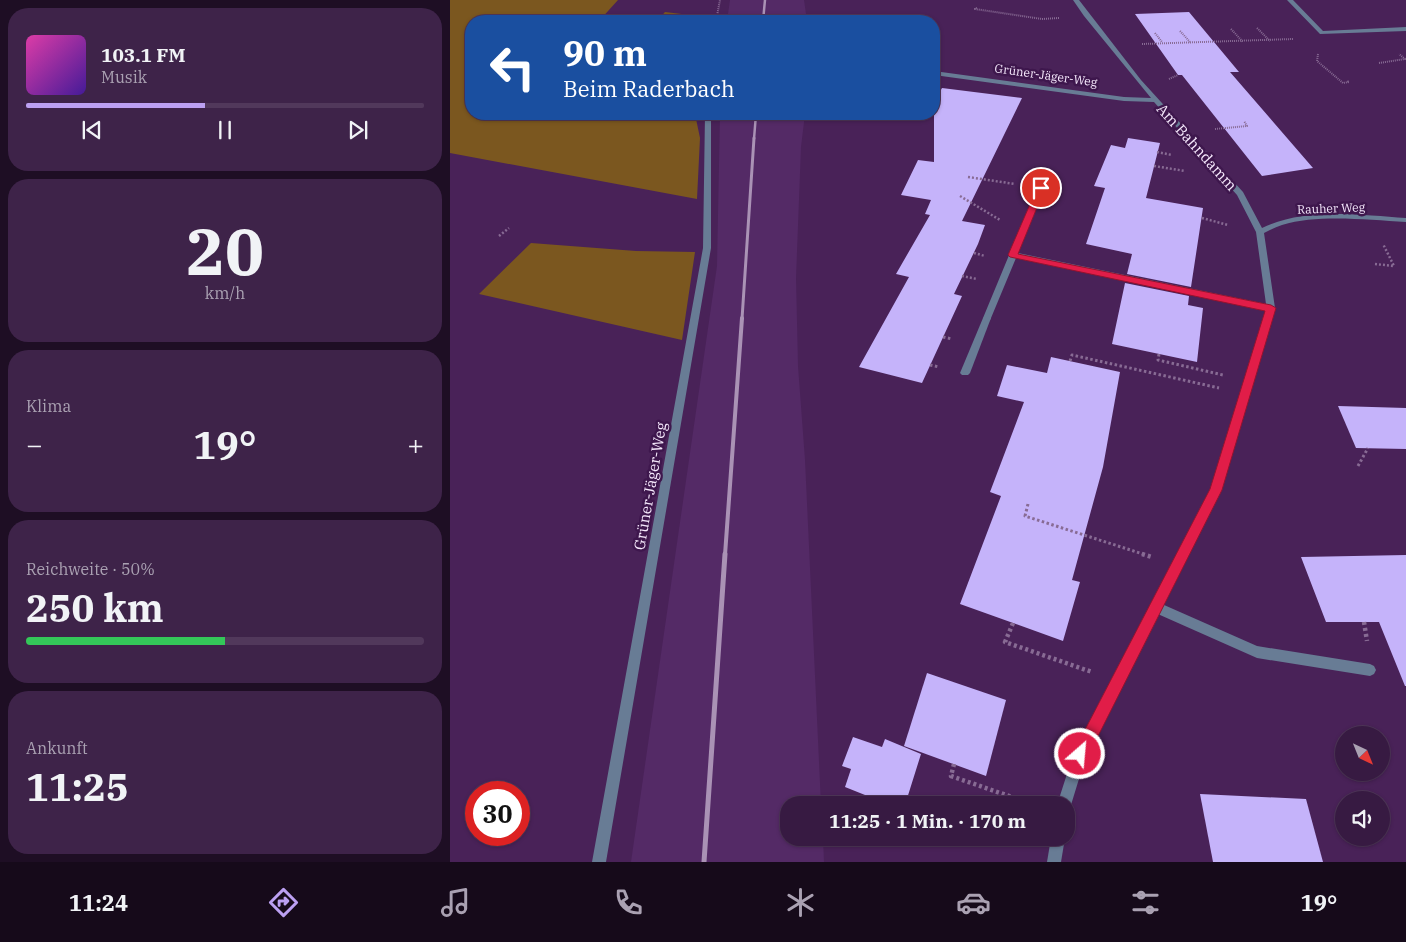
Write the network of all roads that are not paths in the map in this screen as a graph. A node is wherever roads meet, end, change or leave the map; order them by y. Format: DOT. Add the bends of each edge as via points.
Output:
graph roads {
  1 [pos="1076,0"];
  2 [pos="1290,0"];
  3 [pos="1406,29"];
  4 [pos="940,74"];
  5 [pos="1155,100"];
  6 [pos="708,120"];
  7 [pos="1046,178"];
  8 [pos="1406,220"];
  9 [pos="1260,232"];
  10 [pos="1013,255"];
  11 [pos="1271,308"];
  12 [pos="965,372"];
  13 [pos="1156,607"];
  14 [pos="1370,670"];
  15 [pos="1067,796"];
  16 [pos="1057,846"];
  17 [pos="599,862"];
  18 [pos="1054,862"];
  1 -- 5 [label="street, Am Bahndamm"];
  2 -- 3 [label="street" via="1322,33"];
  4 -- 5 [label="street, Grüner-Jäger-Weg" via="1124,99"];
  5 -- 9 [label="street, Am Bahndamm" via="1240,194"];
  6 -- 17 [label="street, Grüner-Jäger-Weg" via="707,248"];
  7 -- 10 [label="street"];
  8 -- 9 [label="street, Rauher Weg" via="1317,218 1283,222"];
  9 -- 11 [label="street, Am Bahndamm"];
  10 -- 11 [label="street"];
  10 -- 12 [label="street"];
  11 -- 13 [label="street, Am Bahndamm" via="1216,490"];
  13 -- 14 [label="street" via="1257,652"];
  13 -- 15 [label="street, Am Bahndamm" via="1080,754"];
  16 -- 18 [label="street"];
}
